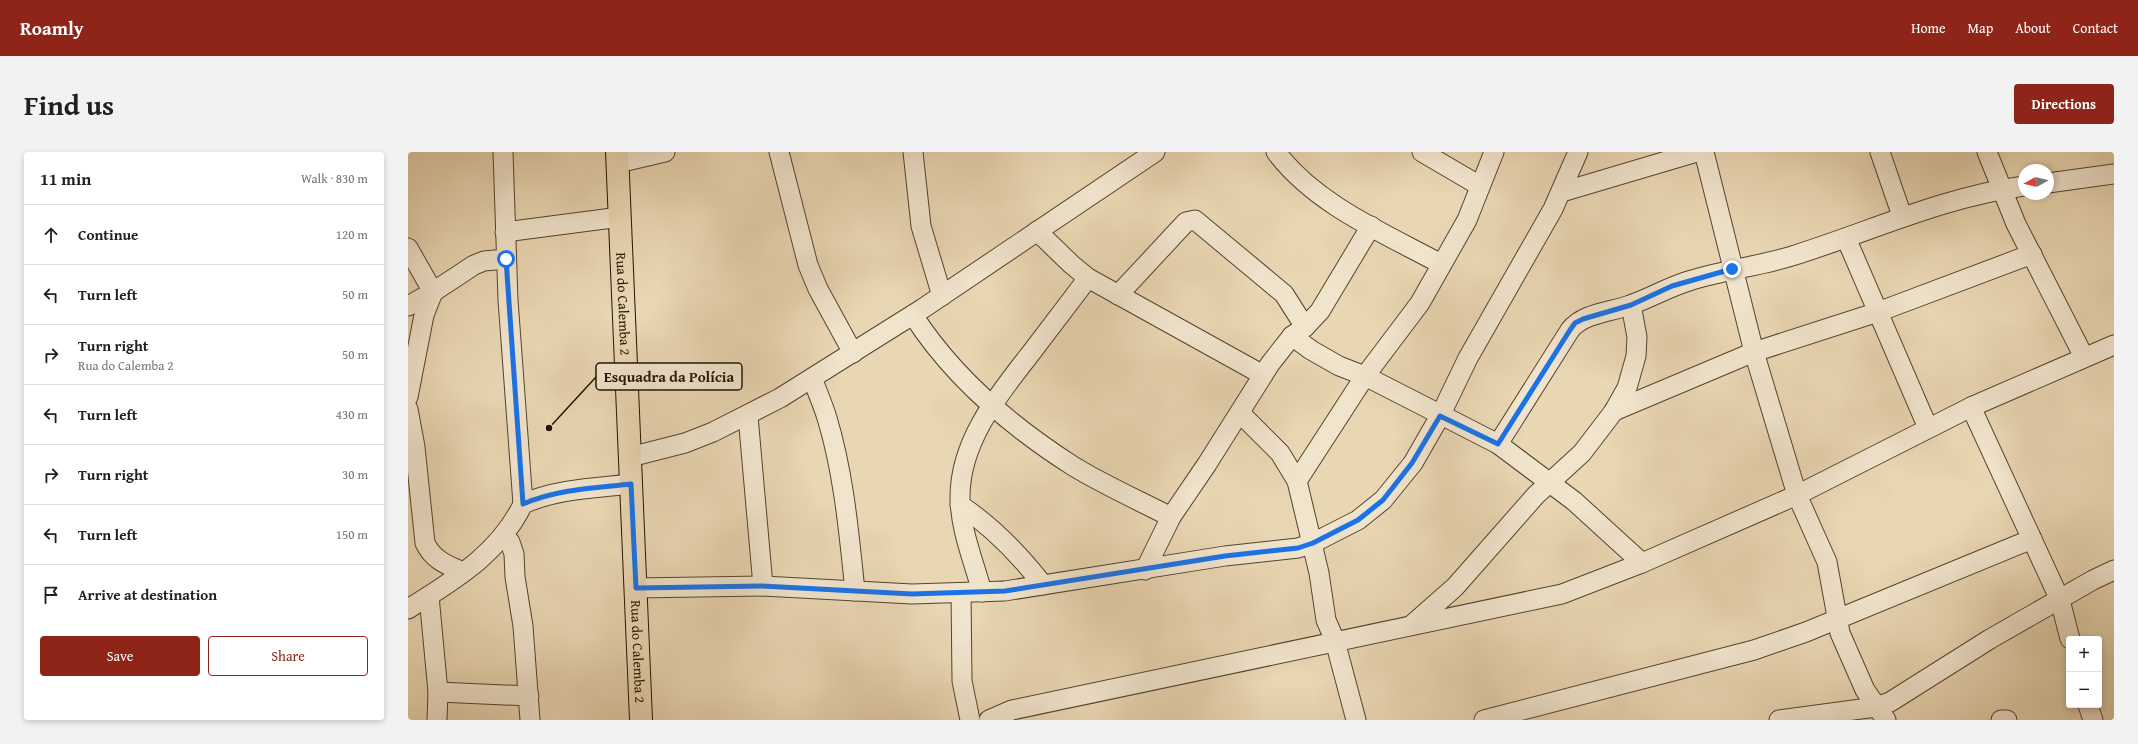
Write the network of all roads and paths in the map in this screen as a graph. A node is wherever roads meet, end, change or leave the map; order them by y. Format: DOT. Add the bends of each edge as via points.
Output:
graph roads {
  1 [pos="503,152"];
  2 [pos="662,152"];
  3 [pos="779,152"];
  4 [pos="913,152"];
  5 [pos="1154,152"];
  6 [pos="1276,152"];
  7 [pos="1422,152"];
  8 [pos="1494,152"];
  9 [pos="1578,152"];
  10 [pos="1697,152"];
  11 [pos="1704,152"];
  12 [pos="1880,152"];
  13 [pos="1987,152"];
  14 [pos="618,157"];
  15 [pos="2114,174"];
  16 [pos="2054,182"];
  17 [pos="1480,186"];
  18 [pos="2018,187"];
  19 [pos="2001,190"];
  20 [pos="1562,192"];
  21 [pos="1902,216"];
  22 [pos="620,217"];
  23 [pos="1371,226"];
  24 [pos="1037,231"];
  25 [pos="505,232"];
  26 [pos="1846,238"];
  27 [pos="408,248"];
  28 [pos="2032,254"];
  29 [pos="506,259"];
  30 [pos="1441,264"];
  31 [pos="1732,269"];
  32 [pos="1088,278"];
  33 [pos="433,292"];
  34 [pos="1118,294"];
  35 [pos="942,296"];
  36 [pos="1631,305"];
  37 [pos="408,306"];
  38 [pos="1878,312"];
  39 [pos="913,315"];
  40 [pos="1299,332"];
  41 [pos="2114,345"];
  42 [pos="853,352"];
  43 [pos="1754,352"];
  44 [pos="2084,357"];
  45 [pos="1263,375"];
  46 [pos="1365,376"];
  47 [pos="812,378"];
  48 [pos="408,397"];
  49 [pos="991,404"];
  50 [pos="1971,407"];
  51 [pos="408,409"];
  52 [pos="1614,410"];
  53 [pos="1240,413"];
  54 [pos="748,416"];
  55 [pos="1440,416"];
  56 [pos="1928,428"];
  57 [pos="1498,444"];
  58 [pos="412,450"];
  59 [pos="630,457"];
  60 [pos="1297,481"];
  61 [pos="1550,482"];
  62 [pos="631,484"];
  63 [pos="1797,495"];
  64 [pos="523,504"];
  65 [pos="960,505"];
  66 [pos="1171,517"];
  67 [pos="503,536"];
  68 [pos="2032,539"];
  69 [pos="1313,543"];
  70 [pos="1642,563"];
  71 [pos="1145,570"];
  72 [pos="2114,570"];
  73 [pos="463,572"];
  74 [pos="1043,585"];
  75 [pos="762,586"];
  76 [pos="636,588"];
  77 [pos="855,591"];
  78 [pos="982,592"];
  79 [pos="961,593"];
  80 [pos="429,596"];
  81 [pos="2060,600"];
  82 [pos="408,609"];
  83 [pos="1837,619"];
  84 [pos="1412,625"];
  85 [pos="2069,636"];
  86 [pos="1335,641"];
  87 [pos="438,692"];
  88 [pos="529,696"];
  89 [pos="2089,708"];
  90 [pos="1881,714"];
  91 [pos="437,720"];
  92 [pos="530,720"];
  93 [pos="641,720"];
  94 [pos="970,720"];
  95 [pos="989,720"];
  96 [pos="1356,720"];
  97 [pos="1484,720"];
  98 [pos="1779,720"];
  99 [pos="2001,720"];
  100 [pos="2007,720"];
  101 [pos="2093,720"];
  1 -- 25 [label="street"];
  2 -- 14 [label="street"];
  3 -- 42 [label="street" via="808,265 818,289"];
  4 -- 35 [label="street" via="921,226"];
  5 -- 24 [label="street"];
  6 -- 23 [label="street" via="1319,193"];
  7 -- 17 [label="street"];
  8 -- 17 [label="street"];
  9 -- 20 [label="street"];
  10 -- 20 [label="street"];
  11 -- 31 [label="street"];
  12 -- 21 [label="street"];
  13 -- 19 [label="street"];
  14 -- 22 [label="main road, Rua do Calemba 2"];
  15 -- 16 [label="street"];
  17 -- 30 [label="street" via="1466,220"];
  18 -- 19 [label="street"];
  19 -- 21 [label="street"];
  19 -- 28 [label="street"];
  20 -- 55 [label="street" via="1468,358"];
  21 -- 26 [label="street"];
  22 -- 25 [label="street"];
  22 -- 59 [label="main road, Rua do Calemba 2"];
  23 -- 30 [label="street"];
  23 -- 40 [label="street" via="1320,311"];
  24 -- 32 [label="street"];
  24 -- 35 [label="street"];
  25 -- 29 [label="street"];
  26 -- 31 [label="street" via="1790,256"];
  26 -- 38 [label="street"];
  27 -- 33 [label="street"];
  28 -- 38 [label="street"];
  28 -- 44 [label="street"];
  29 -- 33 [label="street" via="484,261 474,265"];
  29 -- 64 [label="street"];
  30 -- 46 [label="street" via="1420,303"];
  31 -- 36 [label="street" via="1672,286"];
  31 -- 43 [label="street"];
  32 -- 34 [label="street"];
  32 -- 49 [label="street"];
  33 -- 37 [label="street"];
  33 -- 48 [label="street" via="424,315"];
  34 -- 40 [label="street" via="1186,222 1195,220 1284,294"];
  34 -- 45 [label="street"];
  35 -- 39 [label="street"];
  36 -- 52 [label="street" via="1637,337 1636,356 1627,388"];
  36 -- 57 [label="street" via="1575,323"];
  38 -- 43 [label="street"];
  38 -- 56 [label="street"];
  39 -- 42 [label="street"];
  39 -- 49 [label="street" via="943,358"];
  40 -- 45 [label="street" via="1280,349"];
  40 -- 46 [label="street" via="1311,350 1339,366"];
  41 -- 44 [label="street"];
  42 -- 47 [label="street"];
  43 -- 52 [label="street"];
  43 -- 63 [label="street"];
  44 -- 50 [label="street"];
  45 -- 53 [label="street"];
  46 -- 55 [label="street"];
  46 -- 60 [label="street"];
  47 -- 54 [label="street"];
  47 -- 77 [label="street" via="827,418 836,455"];
  49 -- 65 [label="street" via="970,444 964,463 960,479"];
  49 -- 66 [label="street" via="1074,466"];
  50 -- 56 [label="street"];
  50 -- 68 [label="street"];
  51 -- 58 [label="street"];
  52 -- 61 [label="street" via="1582,453"];
  53 -- 60 [label="street" via="1280,453"];
  53 -- 66 [label="street"];
  54 -- 59 [label="street" via="685,443"];
  54 -- 75 [label="street"];
  55 -- 57 [label="street"];
  55 -- 69 [label="street" via="1412,463 1383,500 1358,520"];
  56 -- 63 [label="street"];
  57 -- 61 [label="street"];
  58 -- 73 [label="street" via="425,543 438,561"];
  59 -- 62 [label="main road, Rua do Calemba 2"];
  60 -- 69 [label="street"];
  61 -- 70 [label="street"];
  61 -- 84 [label="street" via="1455,587"];
  62 -- 64 [label="street" via="539,497"];
  62 -- 76 [label="main road, Rua do Calemba 2"];
  63 -- 70 [label="street"];
  63 -- 83 [label="street" via="1827,562"];
  64 -- 67 [label="street"];
  65 -- 74 [label="street" via="986,523 1023,559"];
  65 -- 78 [label="street"];
  66 -- 71 [label="street"];
  67 -- 73 [label="street" via="492,550"];
  67 -- 88 [label="street" via="510,542 514,554"];
  68 -- 81 [label="street"];
  68 -- 83 [label="street"];
  69 -- 71 [label="street" via="1298,548 1225,556"];
  69 -- 86 [label="street" via="1326,620"];
  70 -- 84 [label="street" via="1562,594"];
  71 -- 74 [label="street"];
  72 -- 81 [label="street"];
  73 -- 80 [label="street"];
  74 -- 78 [label="street"];
  75 -- 76 [label="street"];
  75 -- 77 [label="street"];
  76 -- 93 [label="main road, Rua do Calemba 2"];
  77 -- 79 [label="street"];
  78 -- 79 [label="street"];
  79 -- 94 [label="street" via="962,681"];
  80 -- 82 [label="street"];
  80 -- 87 [label="street"];
  81 -- 85 [label="street"];
  81 -- 90 [label="street" via="1990,639 1890,702"];
  83 -- 90 [label="street" via="1854,669"];
  83 -- 97 [label="street" via="1754,650"];
  84 -- 86 [label="street"];
  86 -- 95 [label="street" via="1012,710"];
  86 -- 96 [label="street"];
  87 -- 88 [label="street"];
  87 -- 91 [label="street"];
  88 -- 92 [label="street"];
  89 -- 101 [label="street"];
  90 -- 98 [label="street"];
  99 -- 100 [label="street"];
}
